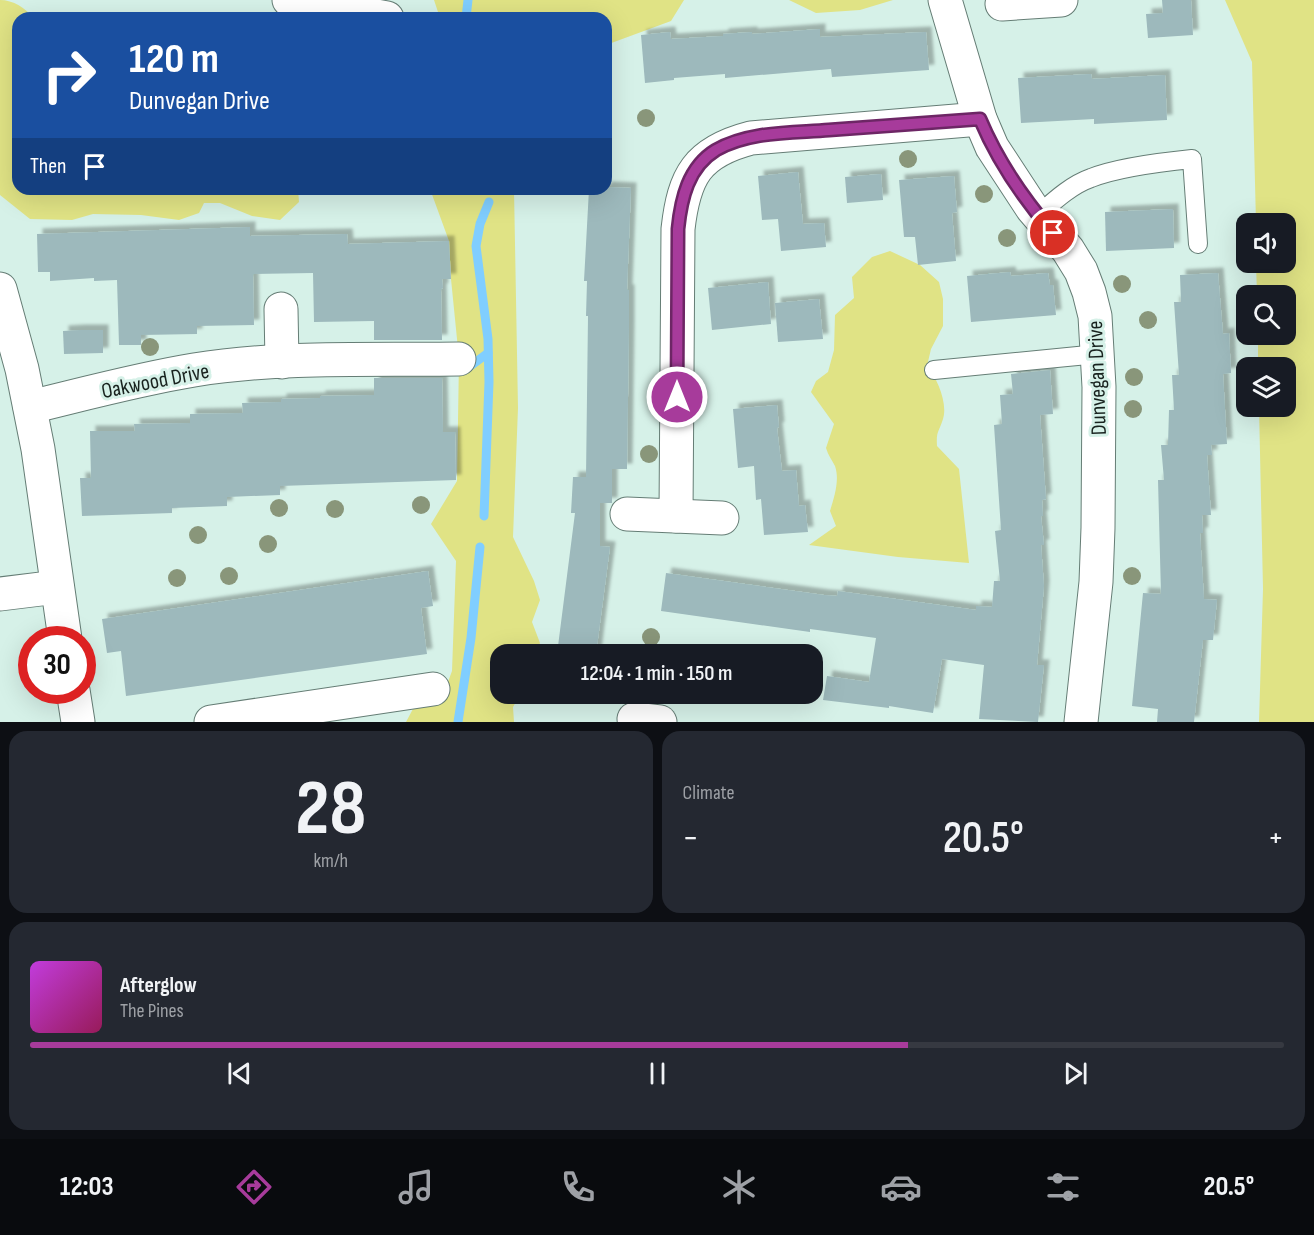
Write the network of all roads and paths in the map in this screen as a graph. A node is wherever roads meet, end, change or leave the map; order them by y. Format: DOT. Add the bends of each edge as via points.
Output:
graph roads {
  1 [pos="289,0"];
  2 [pos="945,0"];
  3 [pos="1060,0"];
  4 [pos="1002,4"];
  5 [pos="383,11"];
  6 [pos="980,119"];
  7 [pos="1038,215"];
  8 [pos="1198,244"];
  9 [pos="0,289"];
  10 [pos="281,309"];
  11 [pos="1098,354"];
  12 [pos="459,359"];
  13 [pos="282,362"];
  14 [pos="934,370"];
  15 [pos="30,407"];
  16 [pos="627,514"];
  17 [pos="676,516"];
  18 [pos="722,518"];
  19 [pos="57,586"];
  20 [pos="0,594"];
  21 [pos="63,626"];
  22 [pos="433,689"];
  23 [pos="75,704"];
  24 [pos="252,719"];
  25 [pos="78,722"];
  26 [pos="211,722"];
  27 [pos="1081,722"];
  1 -- 5 [label="street"];
  2 -- 6 [label="street, Dunvegan Drive"];
  3 -- 4 [label="street"];
  6 -- 7 [label="street, Dunvegan Drive" via="1006,172"];
  6 -- 17 [label="street" via="751,138 715,151 688,180 678,229"];
  7 -- 8 [label="lane" via="1091,177 1192,159"];
  7 -- 11 [label="street, Dunvegan Drive" via="1081,271 1095,316"];
  9 -- 15 [label="street"];
  10 -- 13 [label="street"];
  11 -- 14 [label="lane"];
  11 -- 27 [label="street, Dunvegan Drive" via="1096,582"];
  12 -- 13 [label="street, Oakwood Drive"];
  13 -- 15 [label="street, Oakwood Drive" via="196,370"];
  15 -- 19 [label="street"];
  16 -- 17 [label="street"];
  17 -- 18 [label="street"];
  19 -- 20 [label="street"];
  19 -- 21 [label="street"];
  22 -- 24 [label="street"];
  23 -- 25 [label="street"];
  24 -- 26 [label="street"];
}
